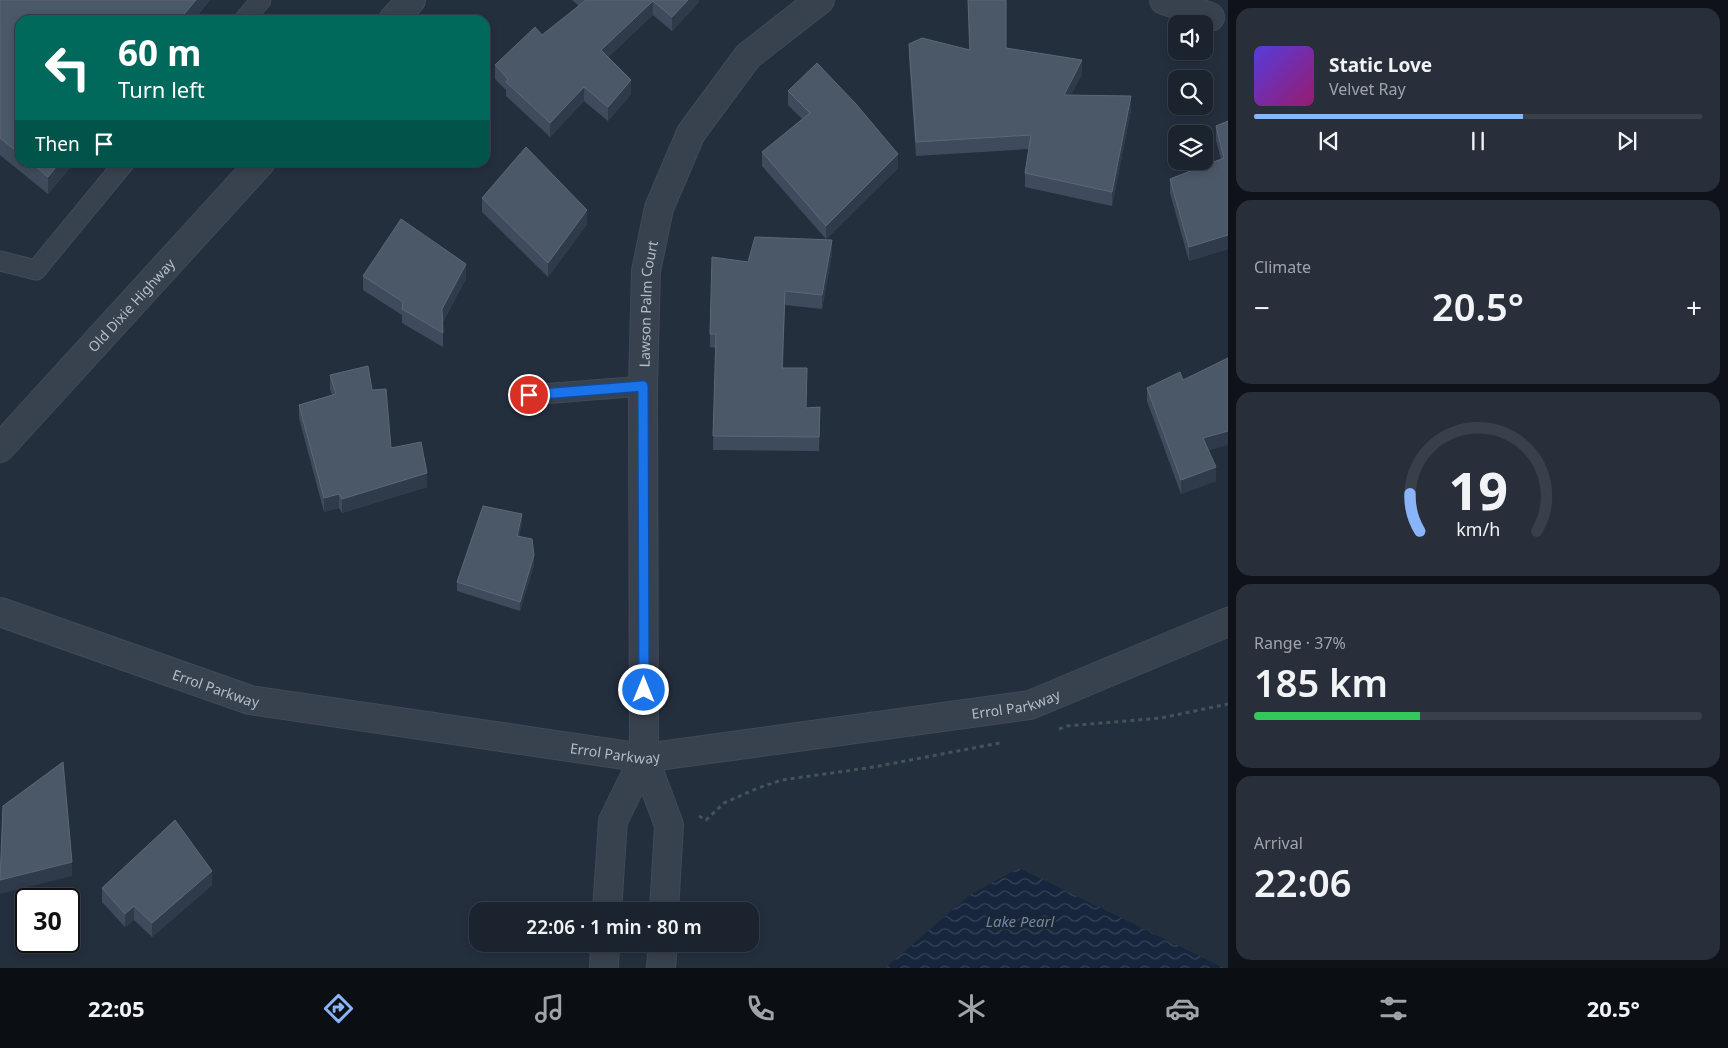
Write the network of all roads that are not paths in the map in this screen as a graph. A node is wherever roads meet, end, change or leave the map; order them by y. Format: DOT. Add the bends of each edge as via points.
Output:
graph roads {
  1 [pos="261,0"];
  2 [pos="411,0"];
  3 [pos="820,0"];
  4 [pos="1164,0"];
  5 [pos="248,15"];
  6 [pos="398,15"];
  7 [pos="1205,15"];
  8 [pos="122,167"];
  9 [pos="256,167"];
  10 [pos="0,261"];
  11 [pos="643,386"];
  12 [pos="529,395"];
  13 [pos="0,448"];
  14 [pos="0,612"];
  15 [pos="1228,622"];
  16 [pos="644,758"];
  17 [pos="608,902"];
  18 [pos="665,902"];
  19 [pos="605,952"];
  20 [pos="662,952"];
  21 [pos="604,968"];
  22 [pos="661,968"];
  1 -- 5 [label="lane"];
  2 -- 6 [label="street"];
  3 -- 11 [label="street, Lawson Palm Court" via="748,56 691,133 659,208 646,271"];
  4 -- 7 [label="street"];
  8 -- 10 [label="lane" via="36,270"];
  9 -- 13 [label="street, Old Dixie Highway"];
  11 -- 12 [label="lane"];
  11 -- 16 [label="street, Lawson Palm Court"];
  14 -- 16 [label="street, Errol Parkway" via="250,700"];
  15 -- 16 [label="street, Errol Parkway" via="1030,705"];
  16 -- 17 [label="street" via="613,821"];
  16 -- 18 [label="street" via="669,825"];
  19 -- 21 [label="street"];
  20 -- 22 [label="street"];
}
